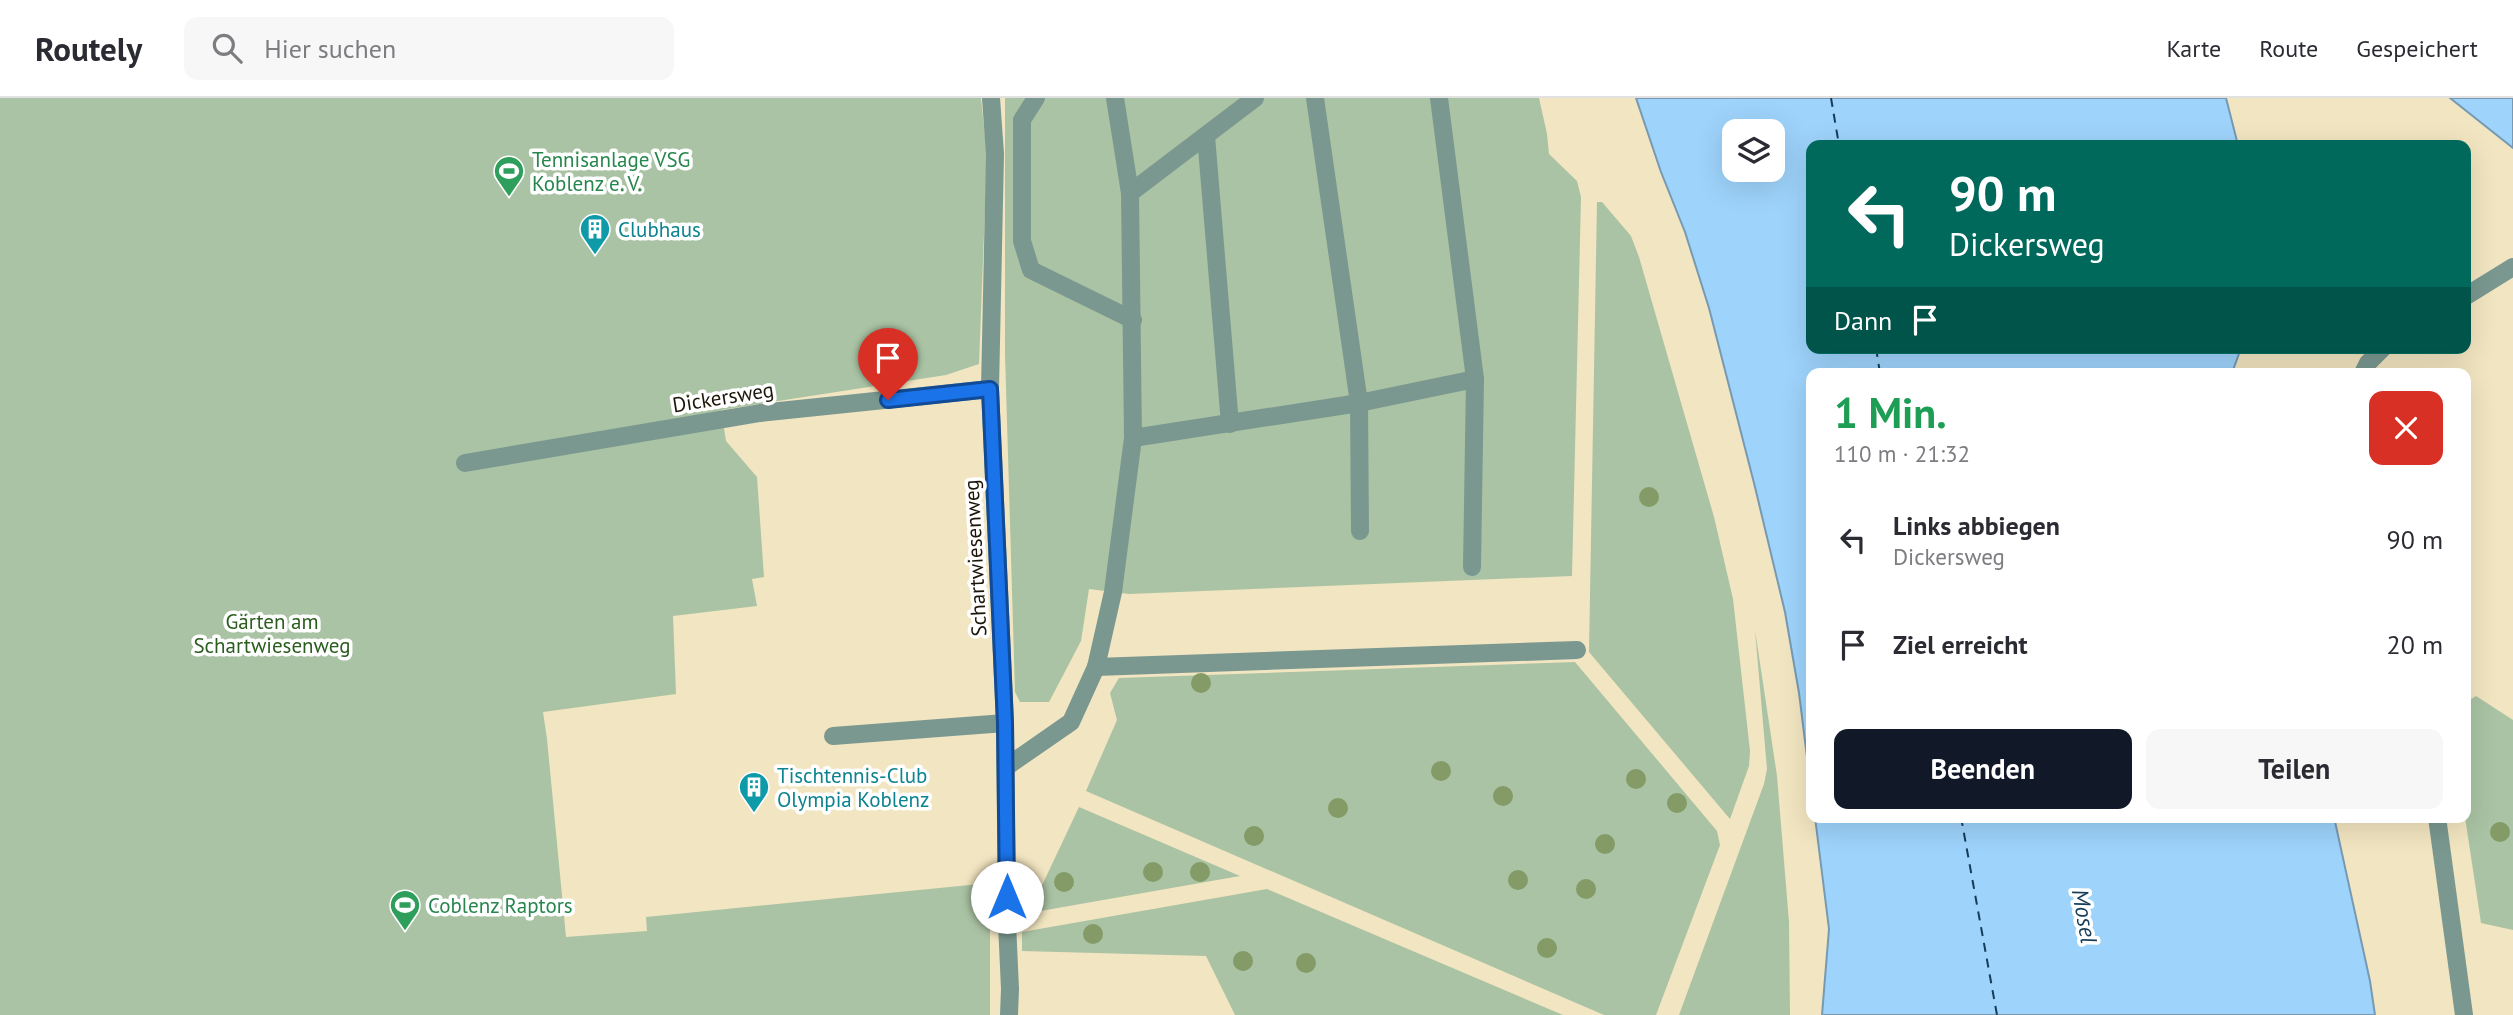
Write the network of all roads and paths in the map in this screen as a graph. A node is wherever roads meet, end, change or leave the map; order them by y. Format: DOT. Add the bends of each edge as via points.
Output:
graph roads {
  1 [pos="991,98"];
  2 [pos="1036,98"];
  3 [pos="1115,98"];
  4 [pos="1255,98"];
  5 [pos="1315,98"];
  6 [pos="1439,98"];
  7 [pos="1206,136"];
  8 [pos="1130,193"];
  9 [pos="2513,267"];
  10 [pos="2471,293"];
  11 [pos="1133,320"];
  12 [pos="2377,354"];
  13 [pos="2366,368"];
  14 [pos="1475,379"];
  15 [pos="990,389"];
  16 [pos="1359,403"];
  17 [pos="1230,424"];
  18 [pos="1133,438"];
  19 [pos="465,463"];
  20 [pos="1360,531"];
  21 [pos="1472,567"];
  22 [pos="1577,650"];
  23 [pos="1096,667"];
  24 [pos="1005,723"];
  25 [pos="832,736"];
  26 [pos="1006,767"];
  27 [pos="2438,823"];
  28 [pos="1009,1015"];
  29 [pos="2464,1015"];
  1 -- 15 [label="street, Schartwiesenweg" via="995,155"];
  2 -- 11 [label="street" via="1022,120 1021,241 1031,270"];
  3 -- 8 [label="street"];
  4 -- 7 [label="street"];
  5 -- 16 [label="street"];
  6 -- 14 [label="street"];
  7 -- 8 [label="street"];
  7 -- 17 [label="street"];
  8 -- 11 [label="street"];
  9 -- 10 [label="street"];
  11 -- 18 [label="street"];
  12 -- 13 [label="street"];
  14 -- 16 [label="street"];
  14 -- 21 [label="street"];
  15 -- 19 [label="street, Dickersweg" via="760,413"];
  15 -- 24 [label="street, Schartwiesenweg"];
  16 -- 17 [label="street"];
  16 -- 20 [label="street"];
  17 -- 18 [label="street"];
  18 -- 23 [label="street" via="1113,592"];
  22 -- 23 [label="street"];
  23 -- 26 [label="street" via="1071,722"];
  24 -- 25 [label="street"];
  24 -- 26 [label="street, Schartwiesenweg"];
  26 -- 28 [label="street, Schartwiesenweg"];
  27 -- 29 [label="street"];
}
